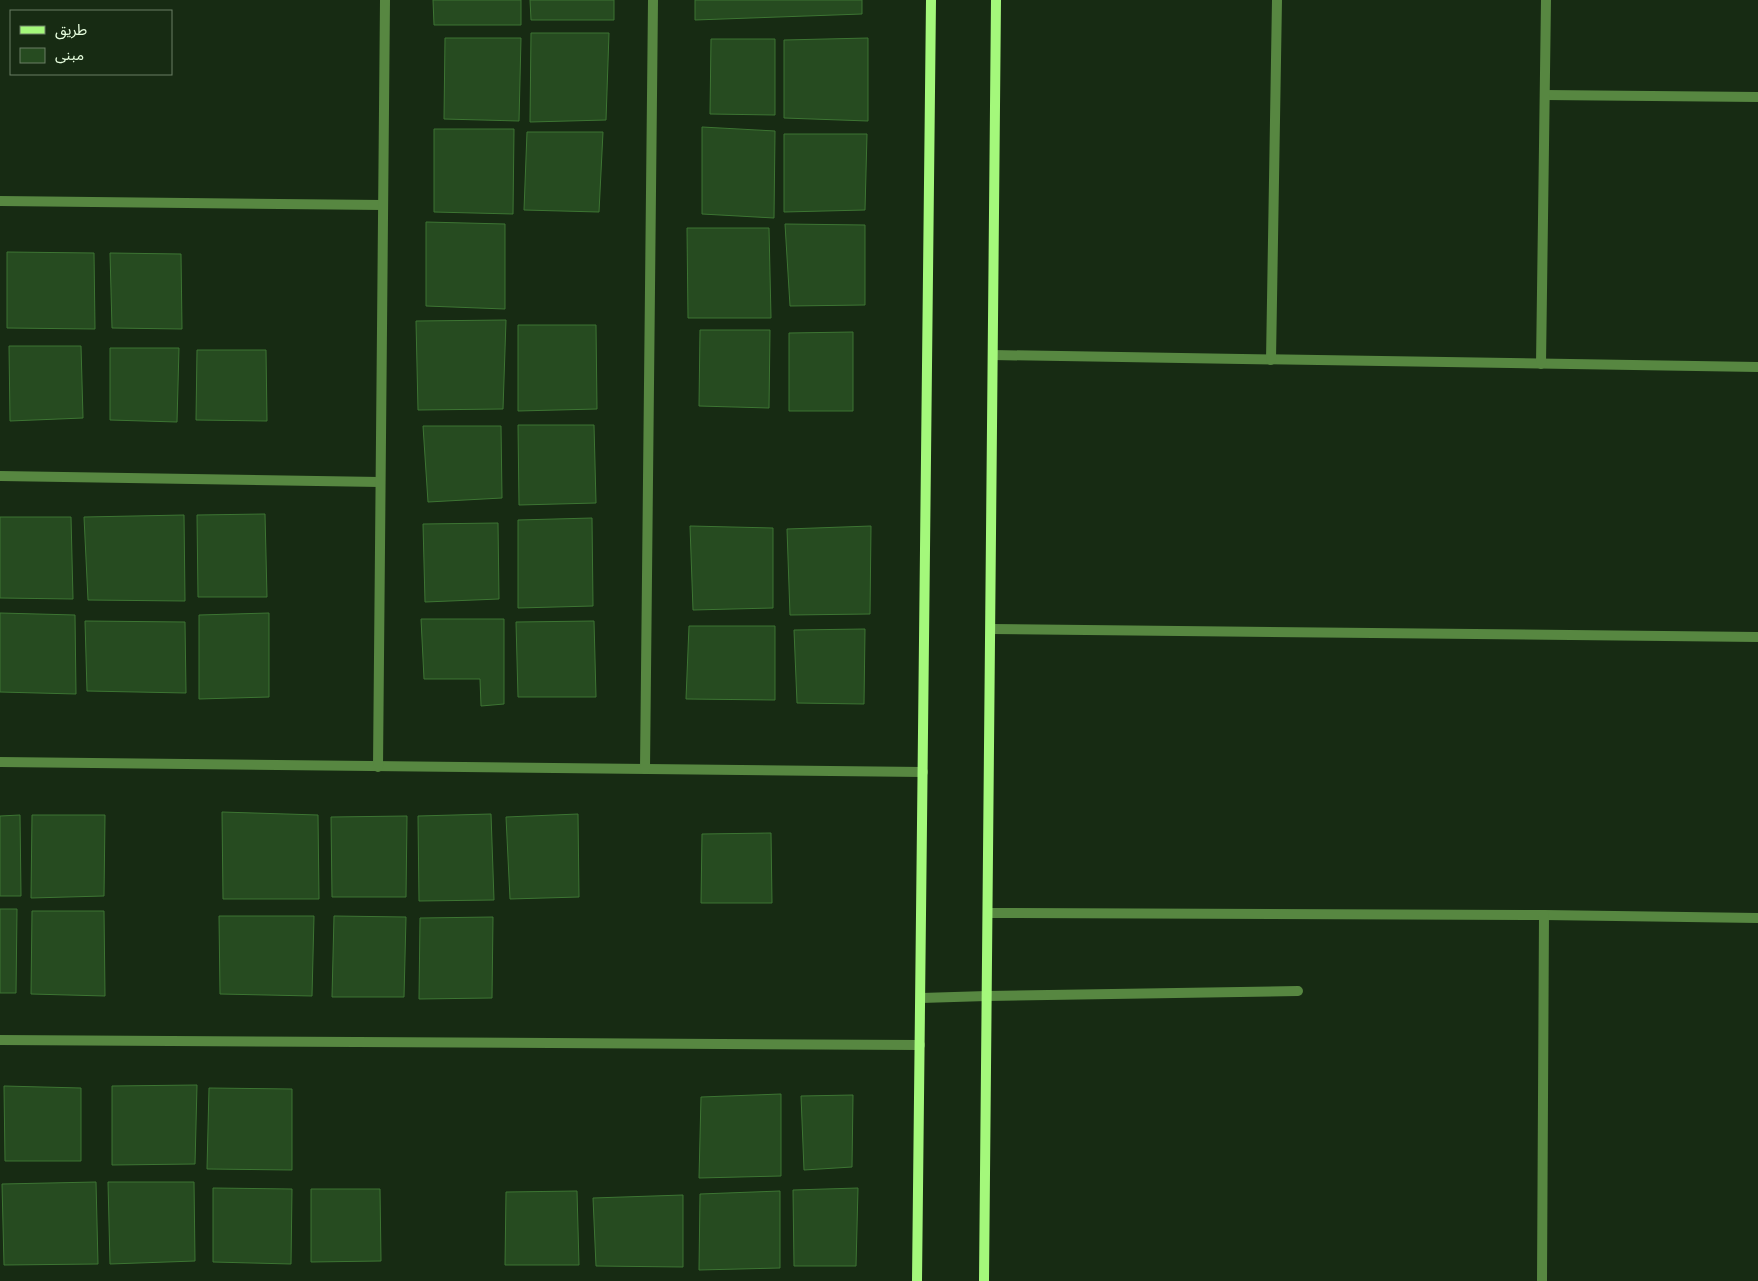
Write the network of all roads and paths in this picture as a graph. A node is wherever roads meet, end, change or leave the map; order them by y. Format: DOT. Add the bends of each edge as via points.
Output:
graph roads {
  1 [pos="385,0"];
  2 [pos="653,0"];
  3 [pos="931,0"];
  4 [pos="996,0"];
  5 [pos="1277,0"];
  6 [pos="1546,0"];
  7 [pos="1545,95"];
  8 [pos="1758,97"];
  9 [pos="0,201"];
  10 [pos="383,205"];
  11 [pos="993,355"];
  12 [pos="1271,360"];
  13 [pos="1541,364"];
  14 [pos="1758,367"];
  15 [pos="0,476"];
  16 [pos="380,482"];
  17 [pos="990,628"];
  18 [pos="1758,637"];
  19 [pos="0,762"];
  20 [pos="378,766"];
  21 [pos="645,769"];
  22 [pos="923,772"];
  23 [pos="988,914"];
  24 [pos="1544,914"];
  25 [pos="1758,918"];
  26 [pos="1298,991"];
  27 [pos="987,996"];
  28 [pos="921,998"];
  29 [pos="0,1040"];
  30 [pos="920,1045"];
  31 [pos="918,1281"];
  32 [pos="984,1281"];
  33 [pos="1542,1281"];
  1 -- 10 [label="street"];
  2 -- 21 [label="street"];
  3 -- 22 [label="main road"];
  4 -- 11 [label="main road"];
  5 -- 12 [label="street"];
  6 -- 7 [label="street"];
  7 -- 8 [label="street"];
  7 -- 13 [label="street"];
  9 -- 10 [label="street"];
  10 -- 16 [label="street"];
  11 -- 12 [label="street"];
  11 -- 17 [label="main road"];
  12 -- 13 [label="street"];
  13 -- 14 [label="street"];
  15 -- 16 [label="street"];
  16 -- 20 [label="street"];
  17 -- 18 [label="street"];
  17 -- 23 [label="main road"];
  19 -- 20 [label="street"];
  20 -- 21 [label="street"];
  21 -- 22 [label="street"];
  22 -- 28 [label="main road"];
  23 -- 24 [label="street"];
  23 -- 27 [label="main road"];
  24 -- 25 [label="street"];
  24 -- 33 [label="street"];
  26 -- 27 [label="street"];
  27 -- 28 [label="street"];
  27 -- 32 [label="main road"];
  28 -- 30 [label="main road"];
  29 -- 30 [label="street"];
  30 -- 31 [label="main road"];
}
